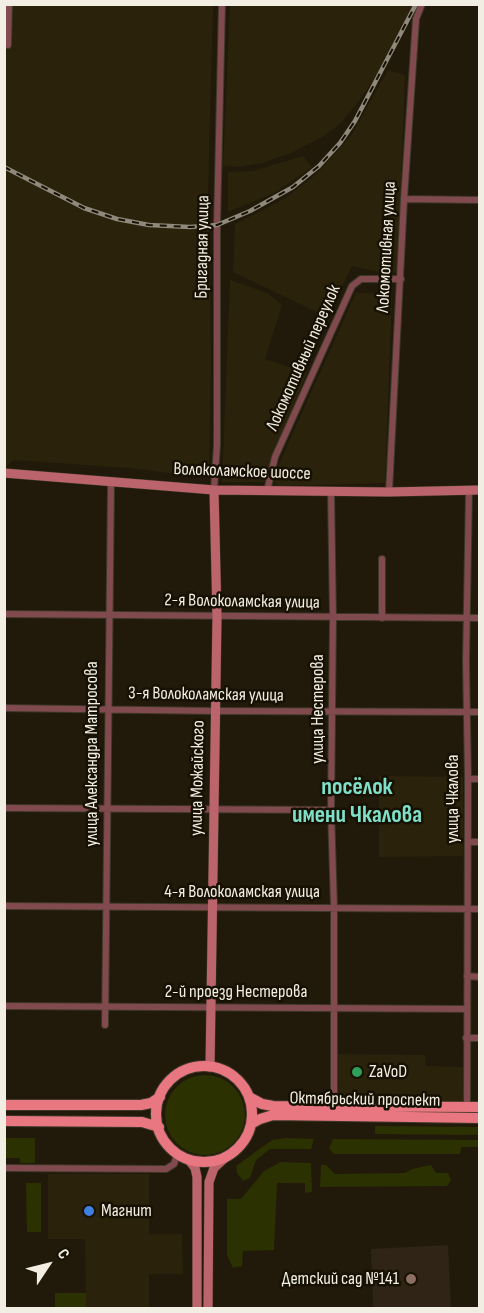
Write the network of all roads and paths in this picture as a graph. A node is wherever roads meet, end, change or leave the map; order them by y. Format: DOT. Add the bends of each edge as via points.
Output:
graph roads {
  1 [pos="9,4"];
  2 [pos="222,4"];
  3 [pos="422,4"];
  4 [pos="8,45"];
  5 [pos="404,199"];
  6 [pos="480,200"];
  7 [pos="401,279"];
  8 [pos="4,473"];
  9 [pos="111,483"];
  10 [pos="214,490"];
  11 [pos="469,490"];
  12 [pos="480,490"];
  13 [pos="267,491"];
  14 [pos="331,492"];
  15 [pos="389,492"];
  16 [pos="382,559"];
  17 [pos="4,614"];
  18 [pos="108,616"];
  19 [pos="217,617"];
  20 [pos="333,618"];
  21 [pos="382,618"];
  22 [pos="467,618"];
  23 [pos="480,618"];
  24 [pos="4,708"];
  25 [pos="107,709"];
  26 [pos="215,711"];
  27 [pos="333,711"];
  28 [pos="468,712"];
  29 [pos="480,712"];
  30 [pos="468,779"];
  31 [pos="480,779"];
  32 [pos="4,808"];
  33 [pos="214,808"];
  34 [pos="107,809"];
  35 [pos="332,810"];
  36 [pos="468,842"];
  37 [pos="480,842"];
  38 [pos="4,906"];
  39 [pos="106,907"];
  40 [pos="334,907"];
  41 [pos="213,908"];
  42 [pos="468,909"];
  43 [pos="480,909"];
  44 [pos="468,976"];
  45 [pos="480,976"];
  46 [pos="4,1006"];
  47 [pos="105,1006"];
  48 [pos="212,1008"];
  49 [pos="333,1008"];
  50 [pos="467,1009"];
  51 [pos="105,1025"];
  52 [pos="466,1038"];
  53 [pos="480,1038"];
  54 [pos="210,1067"];
  55 [pos="160,1097"];
  56 [pos="249,1097"];
  57 [pos="4,1104"];
  58 [pos="334,1106"];
  59 [pos="467,1107"];
  60 [pos="480,1107"];
  61 [pos="480,1118"];
  62 [pos="4,1120"];
  63 [pos="251,1124"];
  64 [pos="159,1127"];
  65 [pos="175,1152"];
  66 [pos="225,1158"];
  67 [pos="188,1159"];
  68 [pos="4,1168"];
  69 [pos="197,1308"];
  70 [pos="208,1308"];
  1 -- 4 [label="street"];
  2 -- 10 [label="street, Бригадная улица"];
  3 -- 5 [label="street, Локомотивная улица" via="416,19"];
  5 -- 6 [label="street"];
  5 -- 7 [label="street, Локомотивная улица"];
  7 -- 13 [label="street, Локомотивный переулок" via="361,279 352,286 275,457"];
  7 -- 15 [label="street, Локомотивная улица"];
  8 -- 9 [label="main road, Волоколамское шоссе"];
  9 -- 10 [label="main road, Волоколамское шоссе"];
  9 -- 18 [label="street, улица Александра Матросова"];
  10 -- 13 [label="main road, Волоколамское шоссе"];
  10 -- 19 [label="main road, улица Можайского"];
  11 -- 12 [label="main road, Волоколамское шоссе"];
  11 -- 15 [label="main road, Волоколамское шоссе"];
  11 -- 22 [label="street, улица Чкалова"];
  13 -- 14 [label="main road, Волоколамское шоссе"];
  14 -- 15 [label="main road, Волоколамское шоссе"];
  14 -- 20 [label="street, улица Нестерова"];
  16 -- 21 [label="street"];
  17 -- 18 [label="street, 2-я Волоколамская улица"];
  18 -- 19 [label="street, 2-я Волоколамская улица"];
  18 -- 25 [label="street, улица Александра Матросова"];
  19 -- 20 [label="street, 2-я Волоколамская улица"];
  19 -- 26 [label="main road, улица Можайского"];
  20 -- 21 [label="street, 2-я Волоколамская улица"];
  20 -- 27 [label="street, улица Нестерова"];
  21 -- 22 [label="street, 2-я Волоколамская улица"];
  22 -- 23 [label="street, 2-я Волоколамская улица"];
  22 -- 28 [label="street, улица Чкалова"];
  24 -- 25 [label="street, 3-я Волоколамская улица"];
  25 -- 26 [label="street, 3-я Волоколамская улица"];
  25 -- 34 [label="street, улица Александра Матросова"];
  26 -- 27 [label="street, 3-я Волоколамская улица"];
  26 -- 33 [label="main road, улица Можайского"];
  27 -- 28 [label="street, 3-я Волоколамская улица"];
  27 -- 35 [label="street, улица Нестерова"];
  28 -- 29 [label="street, 3-я Волоколамская улица"];
  28 -- 30 [label="street, улица Чкалова"];
  30 -- 31 [label="street"];
  30 -- 36 [label="street, улица Чкалова"];
  32 -- 34 [label="street"];
  33 -- 34 [label="street"];
  33 -- 35 [label="street"];
  33 -- 41 [label="main road, улица Можайского"];
  34 -- 39 [label="street, улица Александра Матросова"];
  35 -- 40 [label="street, улица Нестерова"];
  36 -- 37 [label="street"];
  36 -- 42 [label="street, улица Чкалова"];
  38 -- 39 [label="street, 4-я Волоколамская улица"];
  39 -- 41 [label="street, 4-я Волоколамская улица"];
  39 -- 47 [label="street, улица Александра Матросова"];
  40 -- 41 [label="street, 4-я Волоколамская улица"];
  40 -- 42 [label="street, 4-я Волоколамская улица"];
  40 -- 49 [label="street, улица Нестерова"];
  41 -- 48 [label="main road, улица Можайского"];
  42 -- 43 [label="street, 4-я Волоколамская улица"];
  42 -- 44 [label="street, улица Чкалова"];
  44 -- 45 [label="street"];
  44 -- 50 [label="street, улица Чкалова"];
  46 -- 47 [label="street, 2-й проезд Нестерова"];
  47 -- 48 [label="street, 2-й проезд Нестерова"];
  47 -- 51 [label="street, улица Александра Матросова"];
  48 -- 49 [label="street, 2-й проезд Нестерова"];
  48 -- 54 [label="main road, улица Можайского"];
  49 -- 50 [label="street, 2-й проезд Нестерова"];
  49 -- 58 [label="street, улица Нестерова"];
  50 -- 52 [label="street, улица Чкалова"];
  52 -- 53 [label="street"];
  52 -- 59 [label="street, улица Чкалова"];
  54 -- 55 [label="main road" via="178,1075"];
  54 -- 56 [label="main road" via="231,1075"];
  55 -- 57 [label="main road" via="141,1105"];
  55 -- 64 [label="main road"];
  56 -- 58 [label="main road, Октябрьский проспект" via="267,1105"];
  56 -- 63 [label="main road"];
  58 -- 59 [label="main road, Октябрьский проспект"];
  59 -- 60 [label="main road, Октябрьский проспект"];
  61 -- 63 [label="main road, Октябрьский проспект" via="273,1115"];
  62 -- 64 [label="main road" via="142,1122"];
  63 -- 66 [label="main road" via="243,1142"];
  64 -- 65 [label="main road"];
  65 -- 67 [label="main road"];
  65 -- 68 [label="street" via="176,1160 171,1167"];
  66 -- 67 [label="main road" via="207,1162"];
  66 -- 70 [label="main road" via="214,1168 209,1182"];
  67 -- 69 [label="main road" via="197,1177"];
}
